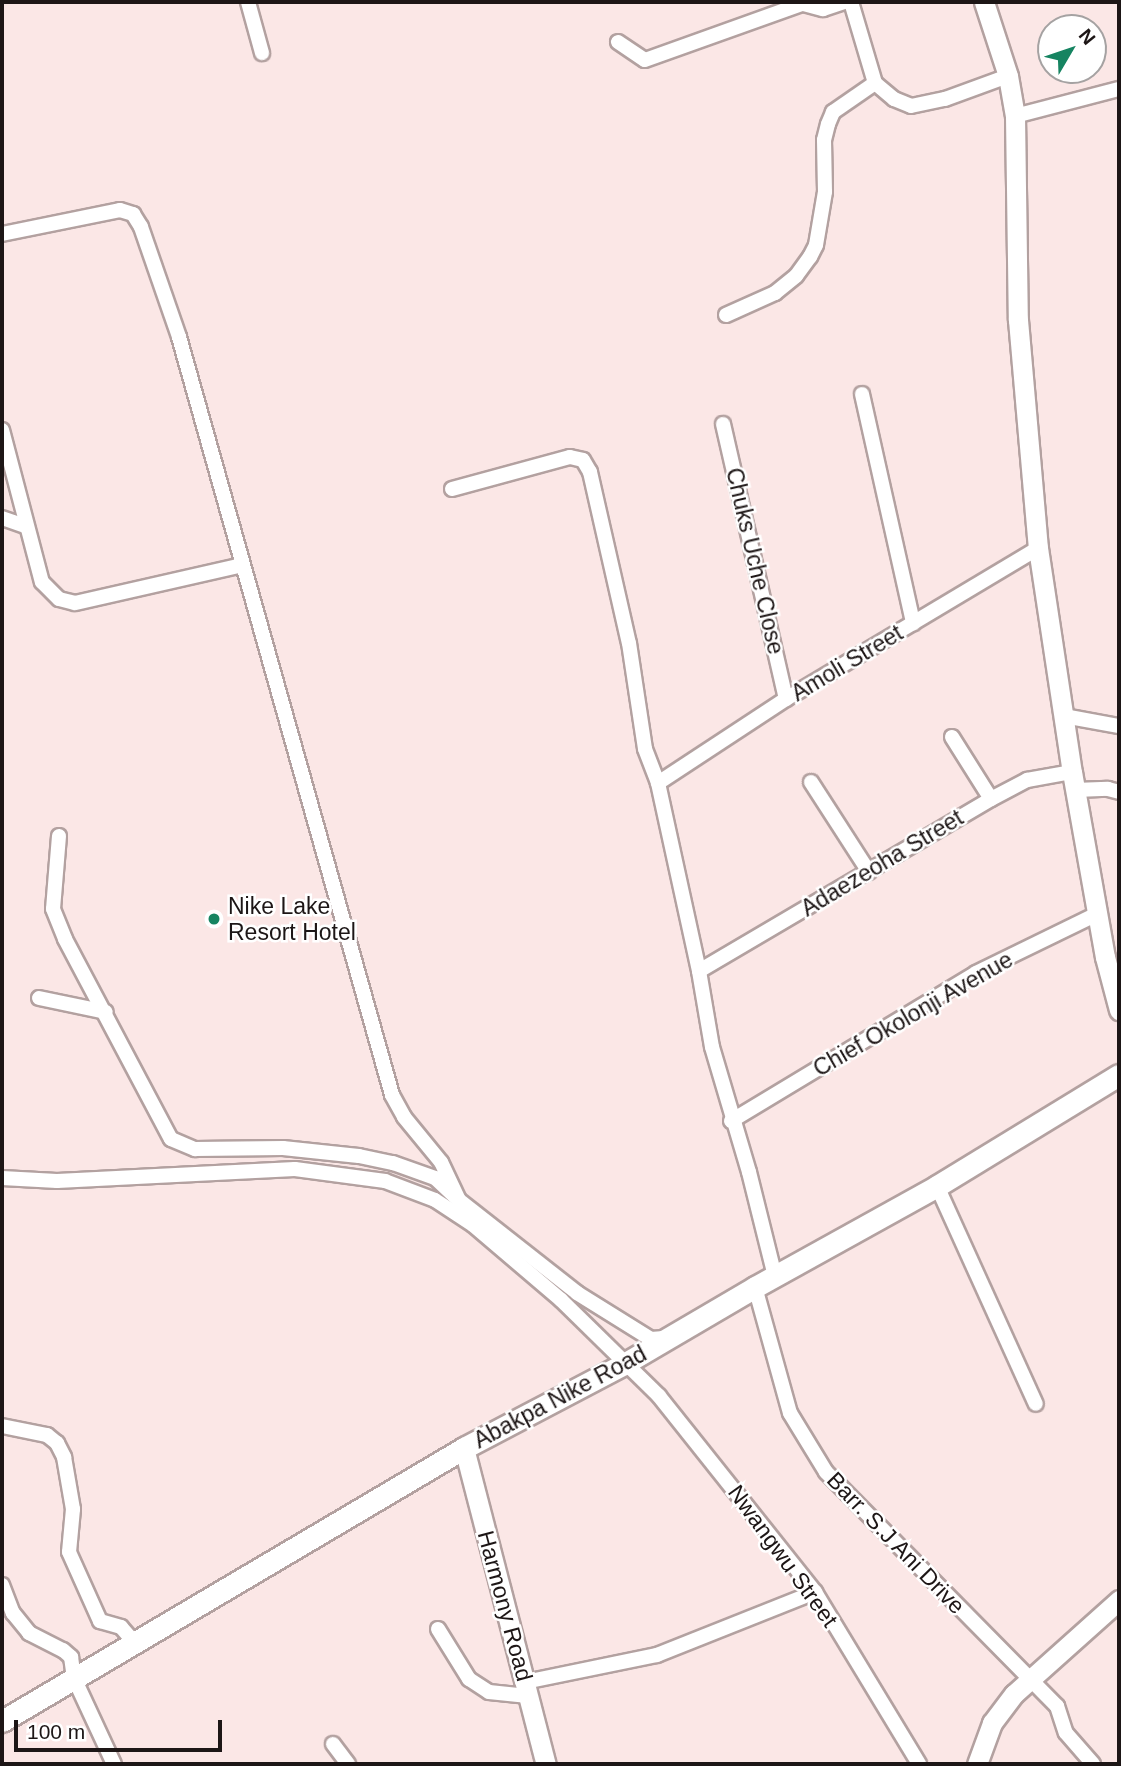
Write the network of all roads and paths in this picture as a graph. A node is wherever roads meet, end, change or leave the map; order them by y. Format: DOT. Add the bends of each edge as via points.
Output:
graph roads {
  1 [pos="248,2"];
  2 [pos="844,2"];
  3 [pos="851,2"];
  4 [pos="984,2"];
  5 [pos="798,3"];
  6 [pos="618,42"];
  7 [pos="262,53"];
  8 [pos="1008,76"];
  9 [pos="875,83"];
  10 [pos="1119,89"];
  11 [pos="1015,116"];
  12 [pos="2,234"];
  13 [pos="726,315"];
  14 [pos="862,394"];
  15 [pos="723,424"];
  16 [pos="2,430"];
  17 [pos="452,489"];
  18 [pos="2,518"];
  19 [pos="25,526"];
  20 [pos="1038,548"];
  21 [pos="242,565"];
  22 [pos="913,623"];
  23 [pos="786,699"];
  24 [pos="1064,716"];
  25 [pos="1119,726"];
  26 [pos="952,737"];
  27 [pos="1073,781"];
  28 [pos="811,782"];
  29 [pos="658,783"];
  30 [pos="1119,792"];
  31 [pos="991,799"];
  32 [pos="59,836"];
  33 [pos="869,872"];
  34 [pos="1099,914"];
  35 [pos="699,971"];
  36 [pos="39,998"];
  37 [pos="1119,1010"];
  38 [pos="106,1012"];
  39 [pos="1119,1075"];
  40 [pos="732,1121"];
  41 [pos="2,1178"];
  42 [pos="937,1186"];
  43 [pos="458,1200"];
  44 [pos="774,1275"];
  45 [pos="755,1287"];
  46 [pos="624,1364"];
  47 [pos="1036,1404"];
  48 [pos="2,1426"];
  49 [pos="464,1448"];
  50 [pos="2,1585"];
  51 [pos="815,1592"];
  52 [pos="1119,1600"];
  53 [pos="438,1629"];
  54 [pos="135,1643"];
  55 [pos="74,1678"];
  56 [pos="1028,1680"];
  57 [pos="527,1689"];
  58 [pos="2,1721"];
  59 [pos="333,1744"];
  60 [pos="114,1764"];
  61 [pos="348,1764"];
  62 [pos="546,1764"];
  63 [pos="919,1764"];
  64 [pos="977,1764"];
  65 [pos="1093,1764"];
  1 -- 7 [label="street"];
  2 -- 5 [label="street" via="823,9"];
  3 -- 9 [label="street"];
  4 -- 8 [label="main road"];
  5 -- 6 [label="street" via="645,60"];
  8 -- 9 [label="street" via="911,106"];
  8 -- 11 [label="main road"];
  9 -- 13 [label="street" via="833,112 828,124 825,192 810,257 775,293"];
  10 -- 11 [label="street"];
  11 -- 20 [label="main road" via="1018,320"];
  12 -- 21 [label="street" via="109,211 133,214 179,337"];
  14 -- 22 [label="street"];
  15 -- 23 [label="street, Chuks Uche Close"];
  16 -- 19 [label="street"];
  17 -- 29 [label="street" via="570,457 583,460 590,472 629,643 645,749"];
  18 -- 19 [label="street"];
  19 -- 21 [label="street" via="42,582 59,598 75,603"];
  20 -- 22 [label="street, Amoli Street"];
  20 -- 24 [label="main road"];
  21 -- 43 [label="street" via="392,1095 441,1162"];
  22 -- 23 [label="street, Amoli Street"];
  23 -- 29 [label="street, Amoli Street"];
  24 -- 25 [label="street"];
  24 -- 27 [label="main road"];
  26 -- 31 [label="street"];
  27 -- 30 [label="street, Adaezeoha Street"];
  27 -- 31 [label="street, Adaezeoha Street" via="1027,780"];
  27 -- 34 [label="main road"];
  28 -- 33 [label="street"];
  29 -- 35 [label="street"];
  31 -- 33 [label="street, Adaezeoha Street"];
  32 -- 38 [label="street" via="53,909"];
  33 -- 35 [label="street, Adaezeoha Street"];
  34 -- 37 [label="main road"];
  34 -- 40 [label="street, Chief Okolonji Avenue" via="976,973"];
  35 -- 40 [label="street" via="712,1047"];
  36 -- 38 [label="street"];
  38 -- 43 [label="street" via="167,1134 177,1143 195,1149 283,1148 359,1156 435,1178"];
  39 -- 42 [label="main road, Abakpa Nike Road"];
  40 -- 44 [label="street"];
  41 -- 46 [label="street, Nwangwu Street" via="57,1181 295,1169 385,1181 435,1200 472,1224 562,1300"];
  42 -- 44 [label="main road, Abakpa Nike Road"];
  42 -- 47 [label="street"];
  43 -- 44 [label="street" via="577,1293 655,1340"];
  44 -- 45 [label="main road, Abakpa Nike Road"];
  45 -- 46 [label="main road, Abakpa Nike Road"];
  45 -- 56 [label="street, Barr. S.J Ani Drive" via="790,1413 827,1472"];
  46 -- 49 [label="main road, Abakpa Nike Road"];
  46 -- 51 [label="street, Nwangwu Street" via="659,1396"];
  48 -- 54 [label="street" via="47,1435 57,1443 64,1457 73,1509 69,1552 100,1621 121,1627"];
  49 -- 54 [label="main road, Abakpa Nike Road"];
  49 -- 57 [label="main road, Harmony Road"];
  50 -- 55 [label="street" via="13,1613 29,1633 71,1657"];
  51 -- 57 [label="street" via="657,1655"];
  51 -- 63 [label="street, Nwangwu Street"];
  52 -- 56 [label="main road"];
  53 -- 57 [label="street" via="459,1667 480,1687 505,1695"];
  54 -- 55 [label="main road, Abakpa Nike Road"];
  55 -- 58 [label="main road, Abakpa Nike Road"];
  55 -- 60 [label="street"];
  56 -- 64 [label="main road" via="992,1723"];
  56 -- 65 [label="street, Barr. S.J Ani Drive" via="1057,1706 1066,1733"];
  57 -- 62 [label="main road, Harmony Road"];
  59 -- 61 [label="street"];
}
